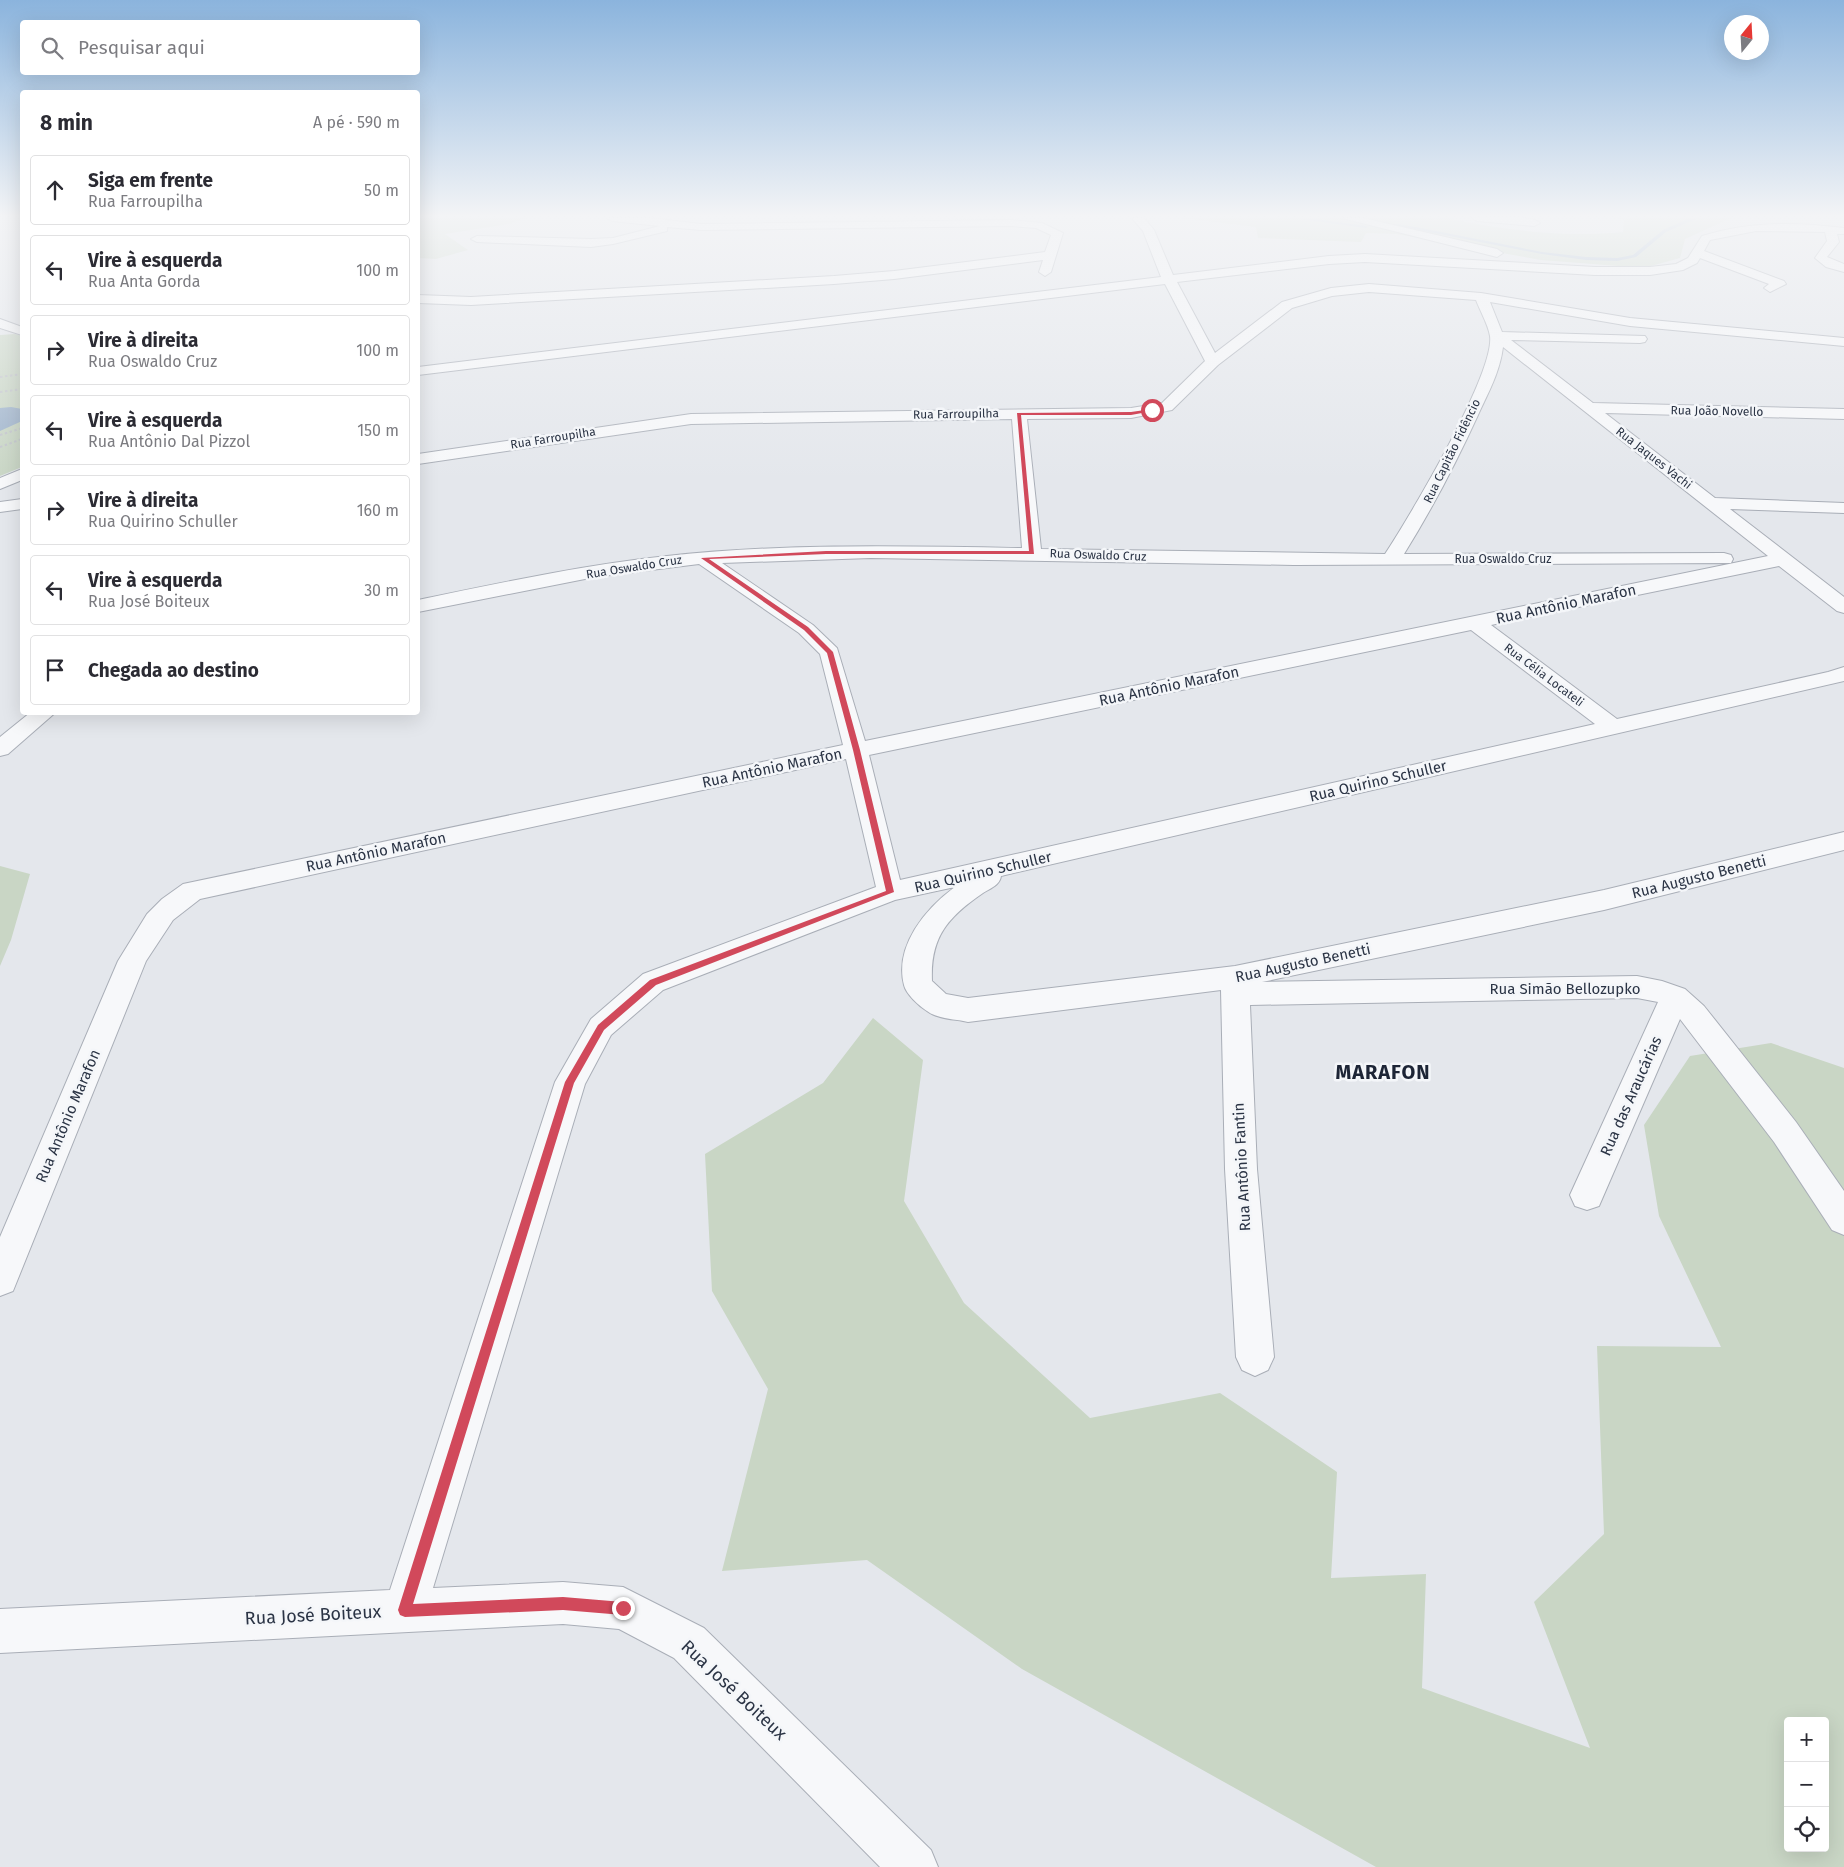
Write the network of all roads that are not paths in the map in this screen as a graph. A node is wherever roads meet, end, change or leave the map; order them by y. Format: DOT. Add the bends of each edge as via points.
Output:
graph roads {
  1 [pos="454,305"];
  2 [pos="960,305"];
  3 [pos="1183,305"];
  4 [pos="1287,305"];
  5 [pos="1484,305"];
  6 [pos="1529,305"];
  7 [pos="426,312"];
  8 [pos="0,323"];
  9 [pos="20,331"];
  10 [pos="1497,336"];
  11 [pos="1844,342"];
  12 [pos="1213,362"];
  13 [pos="420,370"];
  14 [pos="1590,408"];
  15 [pos="1019,414"];
  16 [pos="1844,414"];
  17 [pos="420,459"];
  18 [pos="20,475"];
  19 [pos="0,484"];
  20 [pos="1713,503"];
  21 [pos="1844,508"];
  22 [pos="1032,553"];
  23 [pos="703,558"];
  24 [pos="1391,559"];
  25 [pos="1783,559"];
  26 [pos="420,606"];
  27 [pos="1844,607"];
  28 [pos="1475,623"];
  29 [pos="1844,673"];
  30 [pos="42,715"];
  31 [pos="1613,727"];
  32 [pos="0,749"];
  33 [pos="856,750"];
  34 [pos="1844,842"];
  35 [pos="1005,867"];
  36 [pos="890,892"];
  37 [pos="1235,986"];
  38 [pos="1675,997"];
  39 [pos="1587,1195"];
  40 [pos="1844,1218"];
  41 [pos="0,1279"];
  42 [pos="1255,1357"];
  43 [pos="405,1610"];
  44 [pos="0,1631"];
  45 [pos="914,1867"];
  1 -- 7 [label="street"];
  2 -- 13 [label="street"];
  3 -- 12 [label="street"];
  4 -- 12 [label="street, Rua Farroupilha"];
  5 -- 10 [label="street, Rua Jaques Vachi"];
  6 -- 11 [label="street, Rua Farroupilha" via="1630,322"];
  8 -- 9 [label="street"];
  10 -- 11 [label="street"];
  10 -- 14 [label="street, Rua Jaques Vachi"];
  10 -- 24 [label="street, Rua Capitão Fidêncio" via="1494,364 1452,453 1417,519"];
  12 -- 15 [label="street, Rua Farroupilha" via="1167,407 1131,413"];
  14 -- 16 [label="street, Rua João Novello"];
  14 -- 20 [label="street, Rua Jaques Vachi"];
  15 -- 17 [label="street, Rua Farroupilha" via="691,419"];
  15 -- 22 [label="street"];
  18 -- 19 [label="street"];
  20 -- 21 [label="street"];
  20 -- 25 [label="street, Rua Jaques Vachi"];
  22 -- 23 [label="street, Rua Oswaldo Cruz" via="826,552"];
  22 -- 24 [label="street, Rua Oswaldo Cruz"];
  23 -- 26 [label="street, Rua Oswaldo Cruz" via="646,564"];
  23 -- 33 [label="street" via="806,629 830,652"];
  24 -- 25 [label="street, Rua Oswaldo Cruz"];
  25 -- 27 [label="street, Rua Jaques Vachi"];
  25 -- 28 [label="street, Rua Antônio Marafon"];
  28 -- 31 [label="street, Rua Célia Locateli"];
  28 -- 33 [label="street, Rua Antônio Marafon"];
  29 -- 31 [label="street, Rua Quirino Schuller"];
  30 -- 32 [label="street"];
  31 -- 35 [label="street, Rua Quirino Schuller"];
  33 -- 36 [label="street"];
  33 -- 41 [label="street, Rua Antônio Marafon" via="192,891 169,906 152,925 132,961"];
  34 -- 37 [label="street, Rua Augusto Benetti"];
  35 -- 36 [label="street, Rua Quirino Schuller"];
  35 -- 37 [label="street, Rua Augusto Benetti" via="959,895 932,921 918,952 918,985 938,1004 968,1010"];
  36 -- 43 [label="street, Rua Quirino Schuller" via="653,982 601,1027 570,1082"];
  37 -- 38 [label="street, Rua Simão Bellozupko" via="1291,992 1637,987"];
  37 -- 42 [label="street, Rua Antônio Fantin" via="1241,1169"];
  38 -- 39 [label="street, Rua das Araucárias"];
  38 -- 40 [label="street, Rua Simão Bellozupko" via="1694,1014 1785,1132"];
  43 -- 44 [label="street, Rua José Boiteux"];
  43 -- 45 [label="street, Rua José Boiteux" via="563,1603 623,1608 689,1643"];
}
